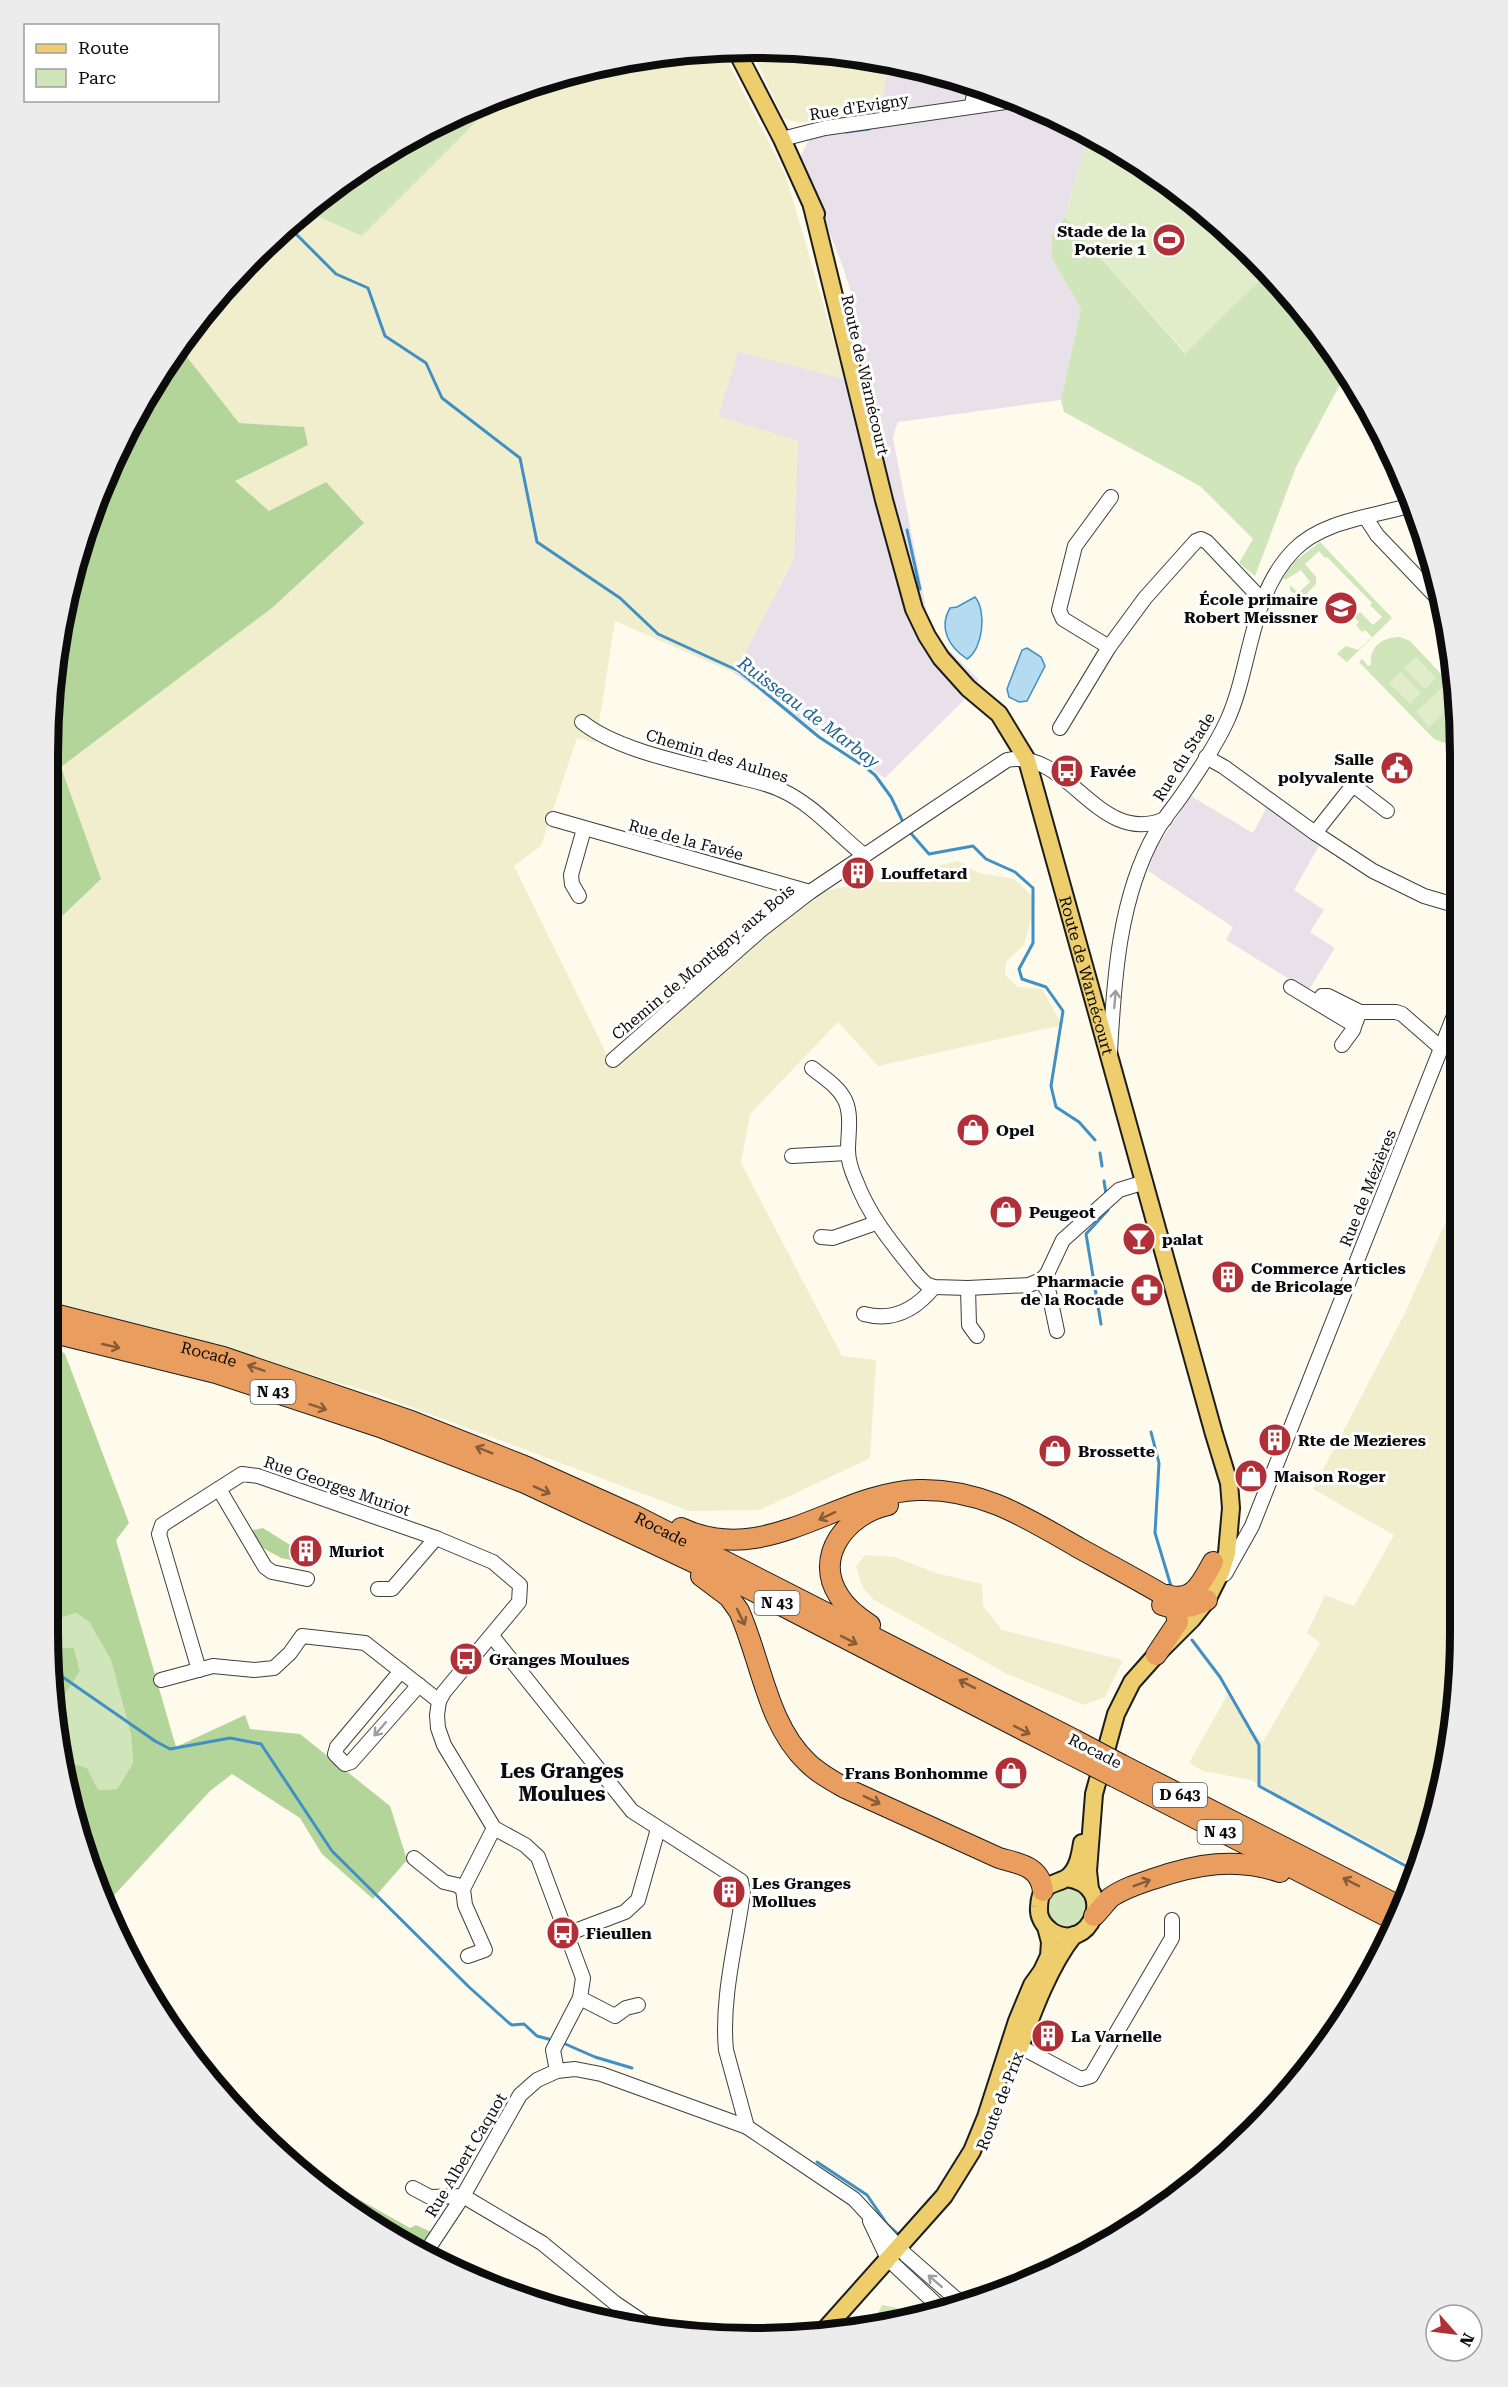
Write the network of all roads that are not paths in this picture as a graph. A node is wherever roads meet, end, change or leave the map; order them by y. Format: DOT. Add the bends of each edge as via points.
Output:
graph roads {
  1 [pos="740,59"];
  2 [pos="974,94"];
  3 [pos="997,102"];
  4 [pos="972,106"];
  5 [pos="782,139"];
  6 [pos="1110,497"];
  7 [pos="1404,507"];
  8 [pos="1366,518"];
  9 [pos="1430,590"];
  10 [pos="1263,601"];
  11 [pos="1109,647"];
  12 [pos="582,722"];
  13 [pos="1060,728"];
  14 [pos="1206,758"];
  15 [pos="1027,760"];
  16 [pos="1388,811"];
  17 [pos="553,819"];
  18 [pos="1165,819"];
  19 [pos="584,829"];
  20 [pos="1315,833"];
  21 [pos="864,855"];
  22 [pos="810,892"];
  23 [pos="579,896"];
  24 [pos="1450,904"];
  25 [pos="1291,987"];
  26 [pos="1358,1017"];
  27 [pos="1450,1026"];
  28 [pos="1342,1045"];
  29 [pos="1441,1048"];
  30 [pos="1110,1057"];
  31 [pos="614,1060"];
  32 [pos="812,1068"];
  33 [pos="848,1153"];
  34 [pos="792,1156"];
  35 [pos="1145,1182"];
  36 [pos="876,1223"];
  37 [pos="821,1238"];
  38 [pos="1041,1280"];
  39 [pos="934,1287"];
  40 [pos="968,1288"];
  41 [pos="864,1314"];
  42 [pos="58,1315"];
  43 [pos="1057,1331"];
  44 [pos="58,1334"];
  45 [pos="976,1336"];
  46 [pos="1214,1434"];
  47 [pos="219,1489"];
  48 [pos="573,1504"];
  49 [pos="1231,1507"];
  50 [pos="1257,1513"];
  51 [pos="634,1515"];
  52 [pos="1251,1528"];
  53 [pos="1226,1531"];
  54 [pos="436,1538"];
  55 [pos="1213,1562"];
  56 [pos="308,1579"];
  57 [pos="378,1589"];
  58 [pos="1146,1591"];
  59 [pos="1209,1596"];
  60 [pos="1181,1617"];
  61 [pos="492,1636"];
  62 [pos="1151,1655"];
  63 [pos="938,1669"];
  64 [pos="199,1670"];
  65 [pos="401,1671"];
  66 [pos="161,1680"];
  67 [pos="418,1685"];
  68 [pos="439,1701"];
  69 [pos="1068,1745"];
  70 [pos="1119,1771"];
  71 [pos="1237,1824"];
  72 [pos="494,1828"];
  73 [pos="658,1828"];
  74 [pos="414,1857"];
  75 [pos="1067,1878"];
  76 [pos="1325,1886"];
  77 [pos="463,1889"];
  78 [pos="1090,1889"];
  79 [pos="1043,1891"];
  80 [pos="1395,1904"];
  81 [pos="1094,1916"];
  82 [pos="1389,1917"];
  83 [pos="1172,1920"];
  84 [pos="1046,1927"];
  85 [pos="567,1934"];
  86 [pos="1074,1935"];
  87 [pos="468,1956"];
  88 [pos="580,1998"];
  89 [pos="638,2005"];
  90 [pos="1016,2045"];
  91 [pos="557,2071"];
  92 [pos="747,2127"];
  93 [pos="413,2188"];
  94 [pos="463,2196"];
  95 [pos="429,2248"];
  96 [pos="897,2257"];
  97 [pos="956,2298"];
  98 [pos="936,2304"];
  99 [pos="640,2319"];
  100 [pos="843,2323"];
  101 [pos="831,2324"];
  1 -- 5 [label="main road, Route de Warnécourt"];
  2 -- 4 [label="street"];
  3 -- 4 [label="street, Rue d'Evigny"];
  4 -- 5 [label="street, Rue d'Evigny" via="825,128"];
  5 -- 15 [label="main road, Route de Warnécourt" via="812,206 914,609 947,665 999,714"];
  6 -- 11 [label="street" via="1075,546 1059,610 1063,619"];
  7 -- 8 [label="street, Rue du Stade"];
  8 -- 9 [label="street" via="1377,535"];
  8 -- 10 [label="street, Rue du Stade" via="1306,538 1282,564"];
  10 -- 11 [label="street" via="1201,539 1145,598"];
  10 -- 14 [label="street, Rue du Stade" via="1235,701"];
  11 -- 13 [label="street"];
  12 -- 21 [label="street, Chemin des Aulnes" via="627,746 780,789 819,814"];
  14 -- 18 [label="street, Rue du Stade"];
  14 -- 20 [label="street"];
  15 -- 18 [label="street, Rue du Stade" via="1056,773 1112,817 1152,825"];
  15 -- 21 [label="street, Chemin de Montigny aux Bois" via="1007,760"];
  15 -- 30 [label="main road, Route de Warnécourt"];
  16 -- 20 [label="street" via="1353,784"];
  17 -- 19 [label="street, Rue de la Favée"];
  30 -- 18 [label="street, one-way" via="1120,943 1129,902 1143,859"];
  19 -- 22 [label="street, Rue de la Favée"];
  19 -- 23 [label="street" via="571,875"];
  20 -- 24 [label="street" via="1373,871 1424,896"];
  21 -- 22 [label="street, Chemin de Montigny aux Bois"];
  22 -- 31 [label="street, Chemin de Montigny aux Bois" via="761,930"];
  25 -- 26 [label="street" via="1349,1022"];
  26 -- 28 [label="street"];
  26 -- 29 [label="street" via="1402,1014"];
  27 -- 29 [label="street, Rue de Mézières"];
  29 -- 50 [label="street, Rue de Mézières"];
  30 -- 35 [label="main road, Route de Warnécourt"];
  32 -- 33 [label="street" via="835,1086 845,1100"];
  33 -- 34 [label="street"];
  33 -- 36 [label="street" via="856,1182"];
  35 -- 38 [label="street" via="1119,1190 1063,1240"];
  35 -- 46 [label="main road, Route de Warnécourt"];
  36 -- 37 [label="street" via="833,1238"];
  36 -- 39 [label="street" via="919,1277"];
  38 -- 40 [label="street" via="1029,1285"];
  38 -- 43 [label="street" via="1049,1293"];
  39 -- 40 [label="street"];
  39 -- 41 [label="street" via="925,1298 891,1318"];
  40 -- 45 [label="street" via="969,1325"];
  51 -- 42 [label="highway, Rocade / N 43, one-way" via="411,1420 223,1356"];
  44 -- 48 [label="highway, N 43, one-way" via="216,1374 380,1427"];
  46 -- 49 [label="main road, Route de Warnécourt" via="1229,1483"];
  46 -- 53 [label="main road, Route de Warnécourt"];
  47 -- 54 [label="street, Rue Georges Muriot" via="242,1474 258,1476"];
  47 -- 56 [label="street" via="265,1567"];
  47 -- 64 [label="street, Rue Georges Muriot" via="162,1525 159,1534"];
  48 -- 69 [label="highway, N 43, one-way"];
  48 -- 79 [label="highway, one-way" via="676,1560 729,1597 748,1630 782,1729 807,1762 845,1788 999,1858 1034,1869"];
  49 -- 50 [label="street" via="1240,1518"];
  49 -- 53 [label="main road, Route de Warnécourt"];
  50 -- 52 [label="street, Rue de Mézières"];
  50 -- 53 [label="street"];
  58 -- 51 [label="highway, one-way" via="1005,1506 946,1491 893,1492 870,1497 812,1523 760,1538 710,1537 654,1516"];
  51 -- 63 [label="highway, Rocade / N 43"];
  52 -- 53 [label="street" via="1240,1536"];
  52 -- 59 [label="street, Rue de Mézières"];
  53 -- 55 [label="main road, Route de Warnécourt"];
  53 -- 59 [label="main road, Route de Warnécourt" via="1227,1553"];
  54 -- 57 [label="street" via="392,1589"];
  54 -- 61 [label="street, Rue Georges Muriot" via="493,1562 519,1585 519,1602"];
  55 -- 58 [label="highway" via="1191,1594 1184,1597"];
  55 -- 60 [label="main road, Route de Warnécourt" via="1207,1582"];
  58 -- 60 [label="highway"];
  58 -- 62 [label="highway" via="1162,1621"];
  58 -- 63 [label="highway" via="986,1510 923,1502 877,1508 855,1519 843,1531 834,1546 832,1581 846,1606"];
  59 -- 60 [label="highway"];
  60 -- 62 [label="highway"];
  61 -- 68 [label="street, Rue Georges Muriot"];
  61 -- 73 [label="street" via="632,1810"];
  62 -- 75 [label="main road" via="1126,1676 1102,1725 1083,1798 1079,1859"];
  62 -- 78 [label="main road" via="1126,1692 1094,1794"];
  69 -- 63 [label="highway, Rocade / N 43, one-way"];
  64 -- 65 [label="street" via="213,1666 274,1668 302,1636 365,1643"];
  64 -- 66 [label="street"];
  65 -- 67 [label="street"];
  67 -- 65 [label="street, one-way" via="351,1762 339,1760 335,1754 337,1747"];
  67 -- 68 [label="street"];
  68 -- 72 [label="street" via="438,1728 444,1745"];
  69 -- 70 [label="highway, N 43, bridge"];
  70 -- 71 [label="highway, Rocade / D 643"];
  70 -- 76 [label="highway, N 43"];
  80 -- 71 [label="highway, N 43, one-way"];
  72 -- 77 [label="street"];
  72 -- 85 [label="street" via="538,1857"];
  73 -- 85 [label="street" via="638,1900 625,1912"];
  73 -- 92 [label="street" via="741,1881 743,1893 729,1979 725,2037"];
  74 -- 77 [label="street" via="444,1882"];
  75 -- 78 [label="main road"];
  75 -- 79 [label="main road"];
  81 -- 76 [label="highway, one-way" via="1126,1889 1182,1869 1210,1864 1263,1866"];
  76 -- 82 [label="highway, N 43"];
  77 -- 87 [label="street" via="465,1905 485,1950"];
  78 -- 81 [label="main road" via="1096,1906"];
  79 -- 84 [label="main road, Route de Prix" via="1038,1909"];
  81 -- 86 [label="main road, Route de Prix" via="1083,1931"];
  83 -- 90 [label="street" via="1172,1938 1091,2076 1081,2079"];
  84 -- 86 [label="main road" via="1059,1935"];
  84 -- 90 [label="main road, Route de Prix" via="1049,1956 1032,1985"];
  85 -- 88 [label="street" via="583,1978"];
  86 -- 90 [label="main road, Route de Prix"];
  88 -- 89 [label="street" via="615,2016"];
  88 -- 91 [label="street" via="553,2049"];
  90 -- 96 [label="main road, Route de Prix" via="996,2117 957,2195"];
  91 -- 92 [label="street" via="601,2074"];
  91 -- 94 [label="street, Rue Albert Caquot" via="537,2080 520,2095"];
  92 -- 96 [label="street" via="854,2199"];
  93 -- 94 [label="street" via="430,2197"];
  94 -- 95 [label="street, Rue Albert Caquot"];
  94 -- 99 [label="street" via="542,2243"];
  97 -- 96 [label="street, one-way"];
  96 -- 98 [label="street"];
  96 -- 100 [label="main road, Route de Prix"];
  96 -- 101 [label="main road, Route de Prix"];
}
